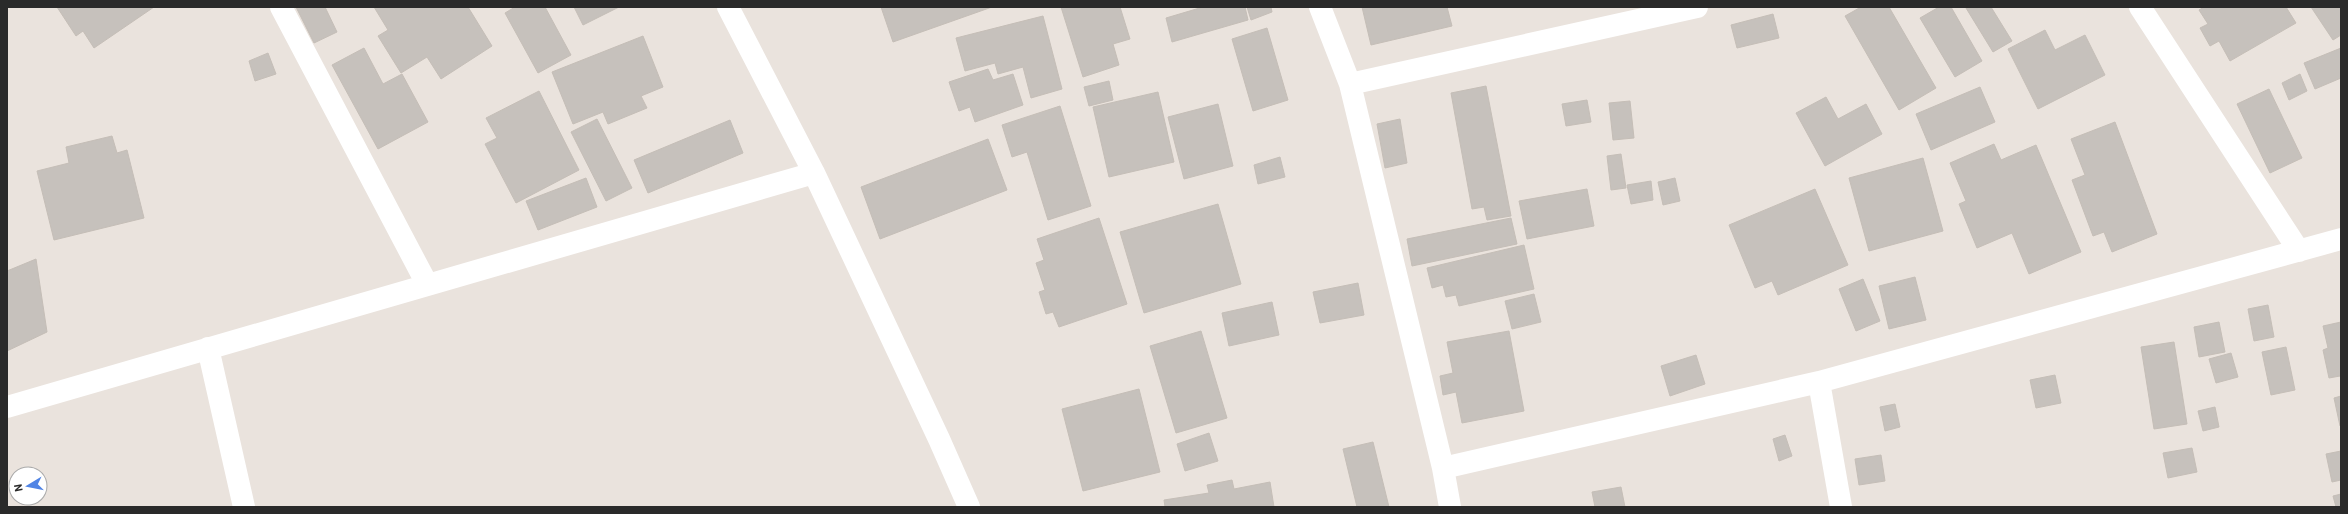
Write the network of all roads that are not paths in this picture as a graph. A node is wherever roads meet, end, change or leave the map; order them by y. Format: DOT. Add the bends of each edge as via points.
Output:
graph roads {
  1 [pos="281,7"];
  2 [pos="728,7"];
  3 [pos="1320,7"];
  4 [pos="1697,7"];
  5 [pos="2140,7"];
  6 [pos="1350,84"];
  7 [pos="814,173"];
  8 [pos="2341,239"];
  9 [pos="2299,251"];
  10 [pos="427,284"];
  11 [pos="208,348"];
  12 [pos="1819,382"];
  13 [pos="7,408"];
  14 [pos="1443,468"];
  15 [pos="244,507"];
  16 [pos="969,507"];
  17 [pos="1450,507"];
  18 [pos="1841,507"];
  1 -- 10 [label="street"];
  2 -- 7 [label="street"];
  3 -- 6 [label="street"];
  4 -- 6 [label="street"];
  5 -- 9 [label="street"];
  6 -- 14 [label="street"];
  7 -- 10 [label="street"];
  7 -- 16 [label="street"];
  8 -- 9 [label="street"];
  9 -- 12 [label="street"];
  10 -- 11 [label="street"];
  11 -- 13 [label="street"];
  11 -- 15 [label="street"];
  12 -- 14 [label="street"];
  12 -- 18 [label="street"];
  14 -- 17 [label="street"];
}
